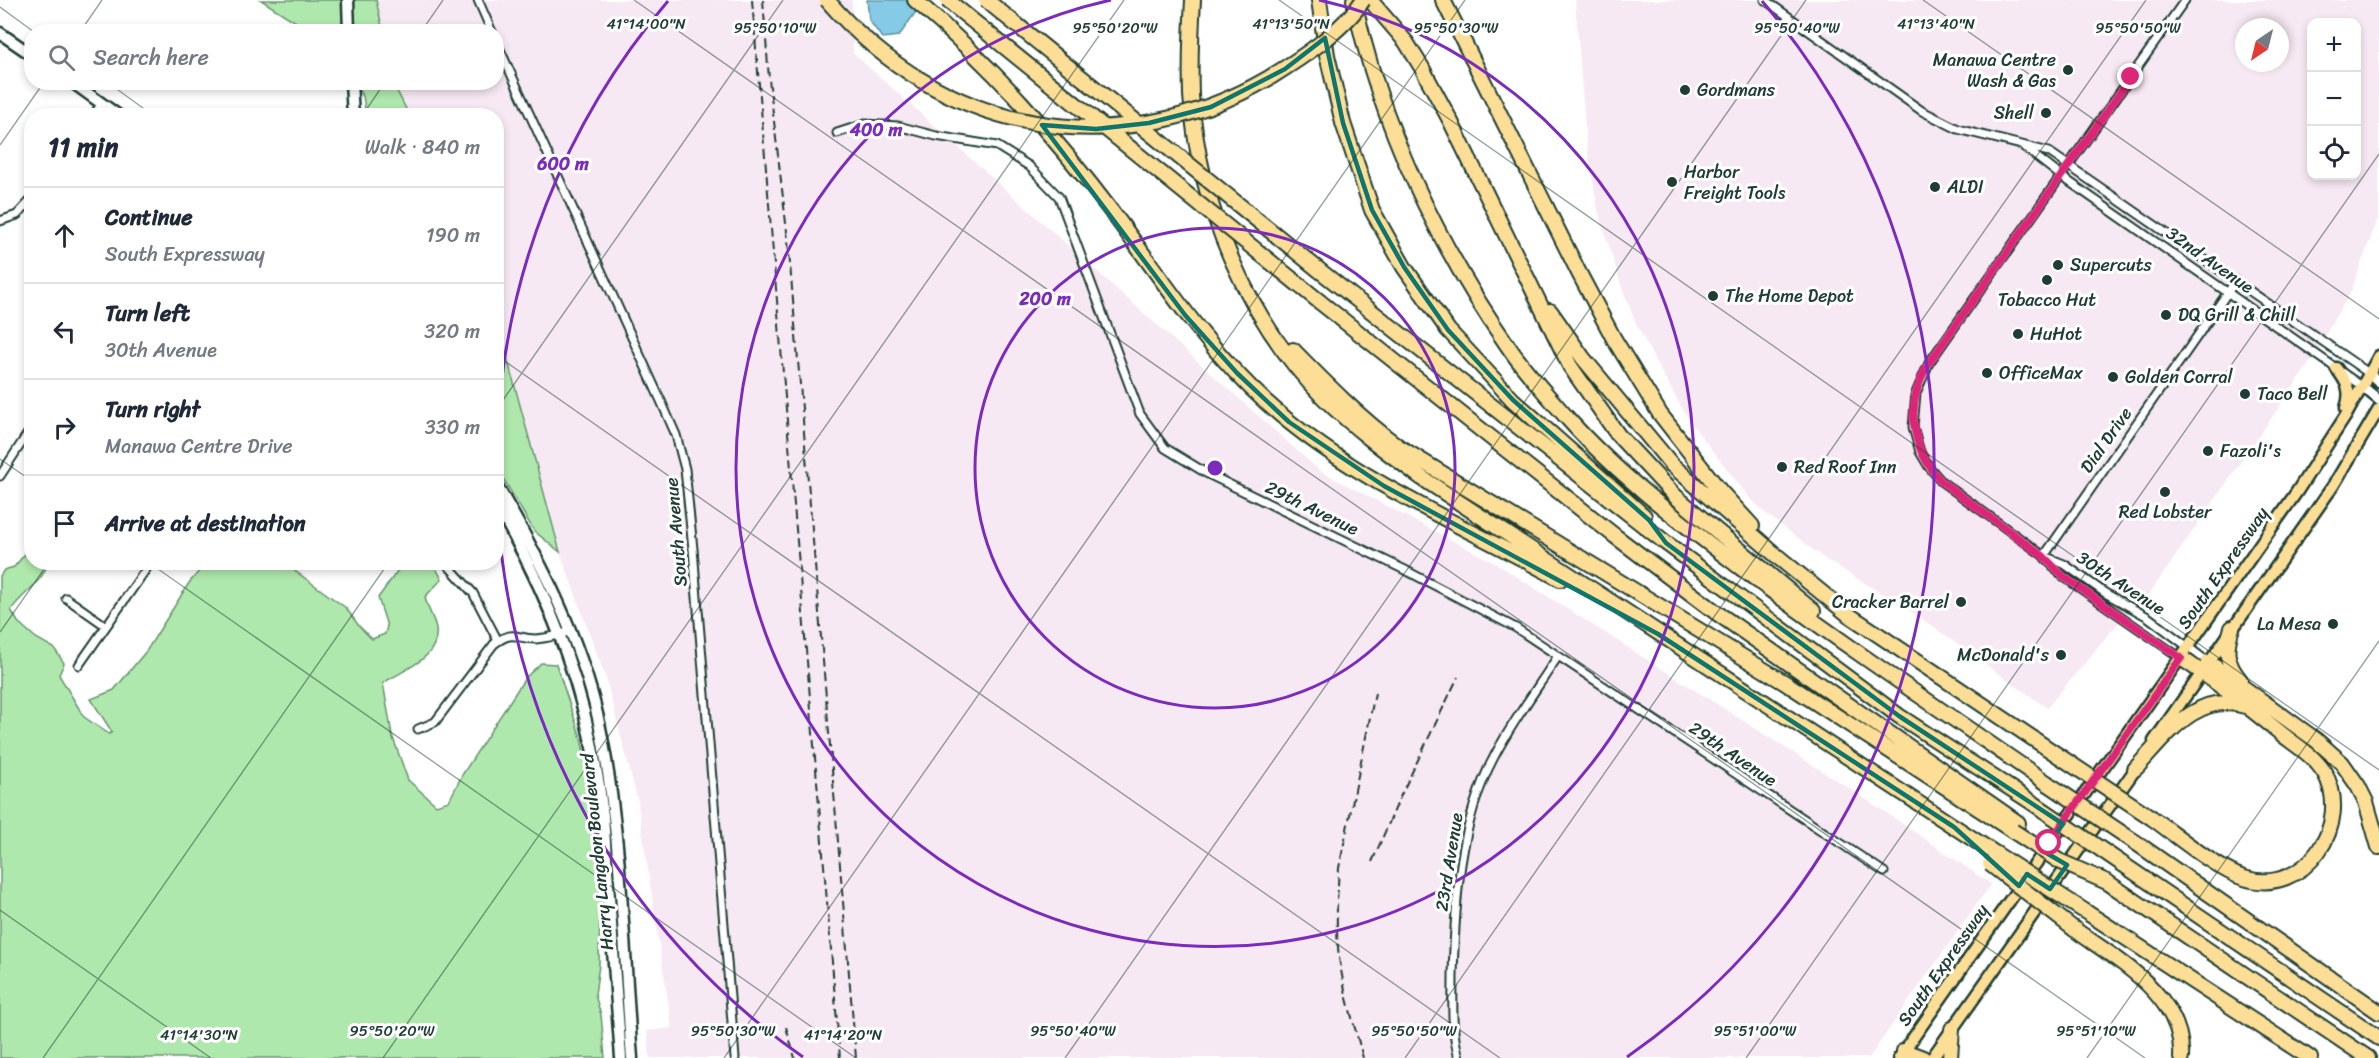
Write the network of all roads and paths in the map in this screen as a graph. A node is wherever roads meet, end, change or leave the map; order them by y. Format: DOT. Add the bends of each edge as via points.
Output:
graph roads {
  1 [pos="348,0"];
  2 [pos="477,0"];
  3 [pos="827,0"];
  4 [pos="915,0"];
  5 [pos="948,0"];
  6 [pos="986,0"];
  7 [pos="1193,0"];
  8 [pos="1319,0"];
  9 [pos="1354,0"];
  10 [pos="1363,0"];
  11 [pos="1370,0"];
  12 [pos="1443,0"];
  13 [pos="1765,0"];
  14 [pos="2185,0"];
  15 [pos="349,24"];
  16 [pos="488,24"];
  17 [pos="0,33"];
  18 [pos="24,50"];
  19 [pos="504,58"];
  20 [pos="83,90"];
  21 [pos="351,90"];
  22 [pos="102,103"];
  23 [pos="99,108"];
  24 [pos="109,108"];
  25 [pos="353,108"];
  26 [pos="837,133"];
  27 [pos="2022,146"];
  28 [pos="2068,166"];
  29 [pos="2061,176"];
  30 [pos="24,208"];
  31 [pos="0,221"];
  32 [pos="1525,275"];
  33 [pos="2235,282"];
  34 [pos="2228,293"];
  35 [pos="1266,323"];
  36 [pos="2379,356"];
  37 [pos="2336,368"];
  38 [pos="2370,374"];
  39 [pos="2379,382"];
  40 [pos="2363,387"];
  41 [pos="2379,400"];
  42 [pos="2379,409"];
  43 [pos="2340,425"];
  44 [pos="2379,426"];
  45 [pos="24,439"];
  46 [pos="2354,451"];
  47 [pos="0,476"];
  48 [pos="504,499"];
  49 [pos="504,519"];
  50 [pos="1665,543"];
  51 [pos="2043,556"];
  52 [pos="1778,557"];
  53 [pos="145,570"];
  54 [pos="452,570"];
  55 [pos="66,598"];
  56 [pos="106,626"];
  57 [pos="2232,628"];
  58 [pos="565,633"];
  59 [pos="1658,634"];
  60 [pos="498,641"];
  61 [pos="2189,646"];
  62 [pos="1558,656"];
  63 [pos="2181,658"];
  64 [pos="80,665"];
  65 [pos="2205,667"];
  66 [pos="1931,704"];
  67 [pos="2257,704"];
  68 [pos="418,729"];
  69 [pos="2135,769"];
  70 [pos="2016,827"];
  71 [pos="2379,848"];
  72 [pos="1993,859"];
  73 [pos="1884,872"];
  74 [pos="2379,1012"];
  75 [pos="1952,1029"];
  76 [pos="2379,1038"];
  77 [pos="1904,1056"];
  78 [pos="621,1058"];
  79 [pos="632,1058"];
  80 [pos="735,1058"];
  81 [pos="1459,1058"];
  82 [pos="1923,1058"];
  83 [pos="1932,1058"];
  84 [pos="1950,1058"];
  85 [pos="2181,1058"];
  86 [pos="2310,1058"];
  87 [pos="2368,1058"];
  1 -- 15 [label="main road"];
  2 -- 16 [label="street"];
  3 -- 10 [label="highway, bridge" via="872,46 935,88 993,112 1076,129 1149,123 1211,107 1310,52"];
  4 -- 59 [label="highway" via="1003,81 1054,138 1185,315 1237,374 1289,422 1384,486"];
  5 -- 70 [label="highway, bridge" via="1615,536"];
  6 -- 50 [label="highway, bridge" via="1318,270"];
  7 -- 35 [label="highway" via="1191,96 1200,157 1217,222 1234,264"];
  8 -- 50 [label="highway" via="1343,123 1372,210 1404,267 1448,330 1513,400 1649,520"];
  9 -- 66 [label="highway" via="1384,101 1415,183 1458,266 1511,350 1571,422 1657,504"];
  11 -- 32 [label="highway" via="1406,42 1422,68"];
  12 -- 52 [label="highway" via="1614,339 1660,414"];
  13 -- 27 [label="street, 32nd Avenue" via="1936,119 1965,132"];
  14 -- 28 [label="street"];
  17 -- 18 [label="main road"];
  19 -- 80 [label="street, South Avenue" via="681,451 693,549"];
  20 -- 22 [label="main road"];
  21 -- 25 [label="main road"];
  22 -- 23 [label="street"];
  22 -- 24 [label="main road"];
  26 -- 62 [label="street, 29th Avenue" via="866,124 898,126 997,146 1029,166 1059,197 1140,414 1165,448 1206,473 1516,628"];
  27 -- 28 [label="street, 32nd Avenue" via="2049,152"];
  27 -- 29 [label="street, 32nd Avenue"];
  28 -- 29 [label="street"];
  28 -- 33 [label="street, 32nd Avenue"];
  29 -- 34 [label="street, 32nd Avenue"];
  29 -- 51 [label="street, 30th Avenue" via="1925,369 1916,393 1913,427 1920,452 1942,482"];
  30 -- 31 [label="street" via="17,215"];
  32 -- 52 [label="highway" via="1583,358 1672,465"];
  32 -- 66 [label="highway" via="1570,366 1618,435 1675,496"];
  33 -- 34 [label="street, Dial Drive"];
  33 -- 38 [label="street, 32nd Avenue"];
  34 -- 37 [label="street, 32nd Avenue"];
  34 -- 51 [label="street, Dial Drive"];
  35 -- 59 [label="highway" via="1297,368 1324,398 1384,450"];
  35 -- 70 [label="highway" via="1331,391 1399,447"];
  36 -- 38 [label="main road, South Expressway"];
  37 -- 40 [label="street, 32nd Avenue"];
  37 -- 43 [label="main road" via="2350,393"];
  38 -- 39 [label="street, 32nd Avenue"];
  38 -- 40 [label="main road, South Expressway"];
  40 -- 41 [label="street, 32nd Avenue"];
  40 -- 43 [label="main road, South Expressway"];
  42 -- 46 [label="main road"];
  43 -- 61 [label="main road, South Expressway"];
  44 -- 46 [label="main road"];
  45 -- 47 [label="street"];
  46 -- 57 [label="main road" via="2296,541"];
  48 -- 58 [label="main road, Harry Langdon Boulevard" via="541,566"];
  49 -- 58 [label="main road, Harry Langdon Boulevard"];
  50 -- 76 [label="highway, bridge" via="1899,716"];
  51 -- 61 [label="street, 30th Avenue" via="2064,564"];
  51 -- 63 [label="street, 30th Avenue" via="2064,577"];
  52 -- 67 [label="highway, bridge" via="1849,615 2222,866 2243,878 2263,880 2295,873 2312,859 2333,823 2334,799 2329,780 2317,762"];
  53 -- 56 [label="street"];
  54 -- 60 [label="street" via="473,593"];
  55 -- 56 [label="street"];
  56 -- 64 [label="street"];
  57 -- 65 [label="main road"];
  57 -- 67 [label="highway" via="2226,644 2227,660"];
  58 -- 60 [label="street" via="535,639 505,636"];
  58 -- 78 [label="main road, Harry Langdon Boulevard" via="599,781"];
  58 -- 79 [label="main road, Harry Langdon Boulevard" via="597,717 610,784"];
  59 -- 72 [label="highway" via="1954,827"];
  60 -- 68 [label="street" via="435,722"];
  61 -- 63 [label="main road, South Expressway"];
  61 -- 65 [label="street, 30th Avenue"];
  62 -- 73 [label="street, 29th Avenue"];
  62 -- 81 [label="street, 23rd Avenue" via="1494,756 1468,822 1454,924 1452,1035"];
  63 -- 65 [label="highway"];
  63 -- 77 [label="main road, South Expressway"];
  65 -- 67 [label="highway"];
  65 -- 69 [label="main road"];
  66 -- 74 [label="highway, bridge"];
  67 -- 69 [label="highway" via="2219,702 2197,709"];
  67 -- 71 [label="highway" via="2323,745 2349,772 2366,802"];
  69 -- 75 [label="main road"];
  70 -- 87 [label="highway, bridge" via="2107,882"];
  72 -- 85 [label="highway, bridge" via="2159,995 2176,1024"];
  72 -- 86 [label="highway, bridge" via="2086,912"];
  75 -- 83 [label="main road"];
  75 -- 84 [label="highway"];
  77 -- 82 [label="highway"];
}
